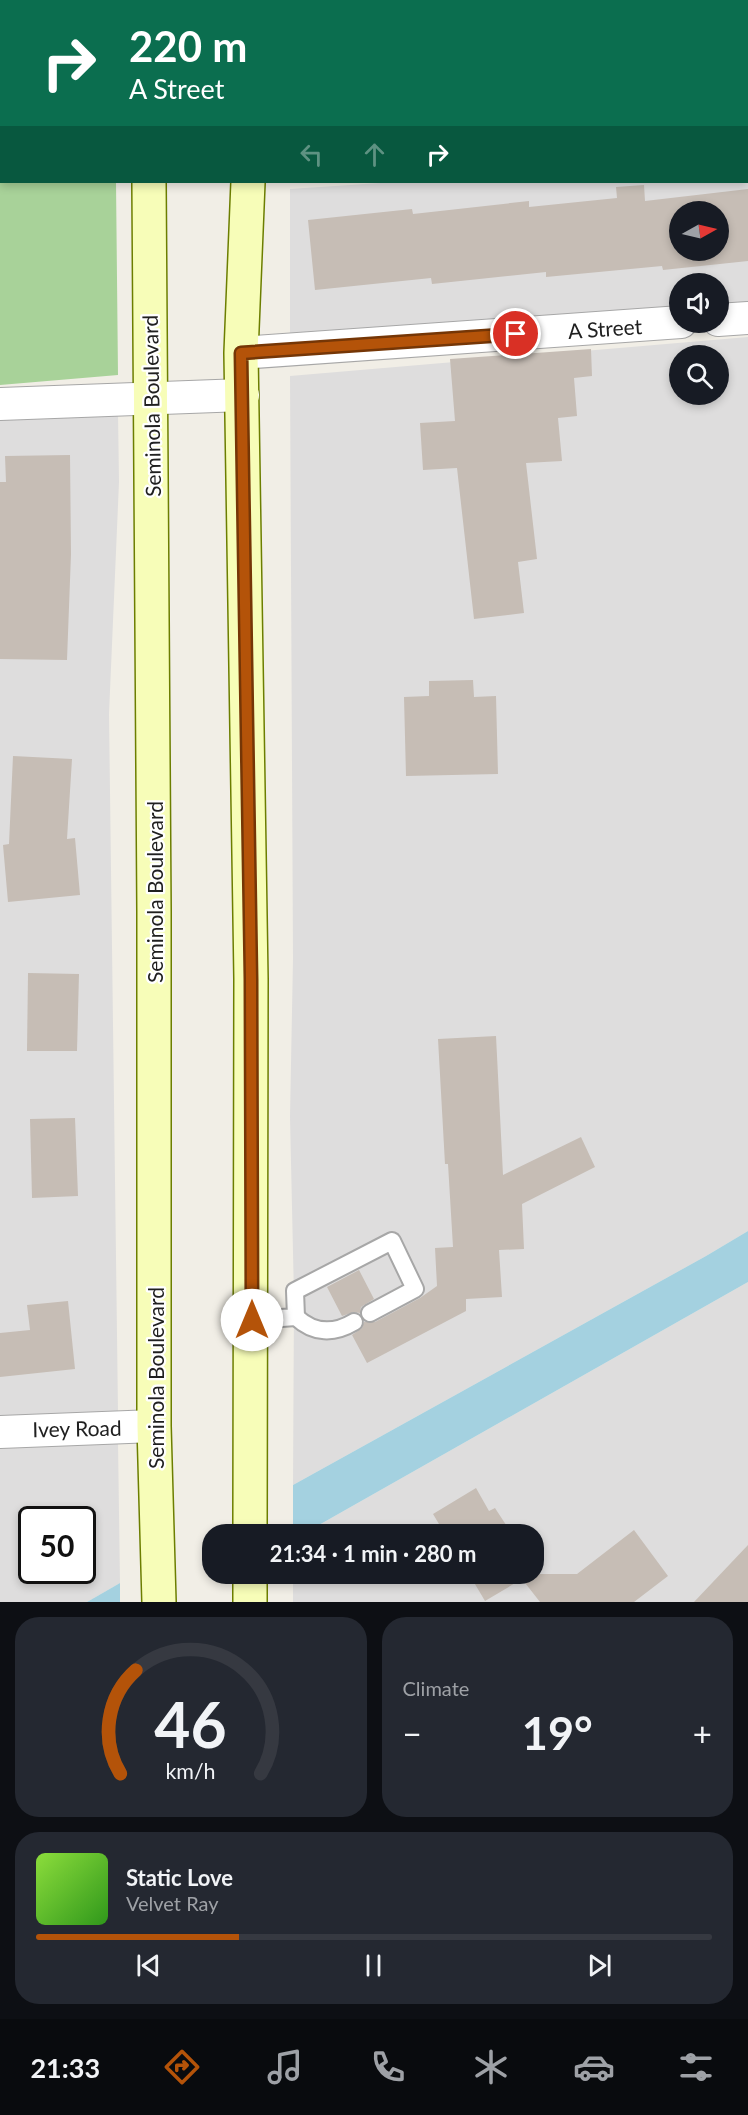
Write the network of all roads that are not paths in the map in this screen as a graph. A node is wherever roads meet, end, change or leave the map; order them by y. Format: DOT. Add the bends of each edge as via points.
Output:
graph roads {
  1 [pos="148,183"];
  2 [pos="248,183"];
  3 [pos="748,318"];
  4 [pos="729,319"];
  5 [pos="669,323"];
  6 [pos="241,353"];
  7 [pos="243,395"];
  8 [pos="151,396"];
  9 [pos="0,404"];
  10 [pos="370,1313"];
  11 [pos="296,1317"];
  12 [pos="252,1320"];
  13 [pos="354,1322"];
  14 [pos="154,1426"];
  15 [pos="0,1432"];
  16 [pos="250,1524"];
  17 [pos="250,1584"];
  18 [pos="159,1602"];
  19 [pos="250,1602"];
  1 -- 8 [label="main road, Seminola Boulevard"];
  2 -- 6 [label="main road"];
  3 -- 4 [label="street"];
  5 -- 6 [label="street, A Street"];
  6 -- 7 [label="main road"];
  7 -- 8 [label="street"];
  7 -- 12 [label="main road"];
  8 -- 9 [label="street"];
  8 -- 14 [label="main road, Seminola Boulevard"];
  10 -- 11 [label="lane" via="415,1288 392,1241 295,1291"];
  11 -- 12 [label="lane"];
  11 -- 13 [label="lane" via="306,1327 318,1331 341,1330"];
  12 -- 16 [label="main road"];
  14 -- 15 [label="street, Ivey Road"];
  14 -- 18 [label="main road, Seminola Boulevard"];
  17 -- 19 [label="main road"];
}
